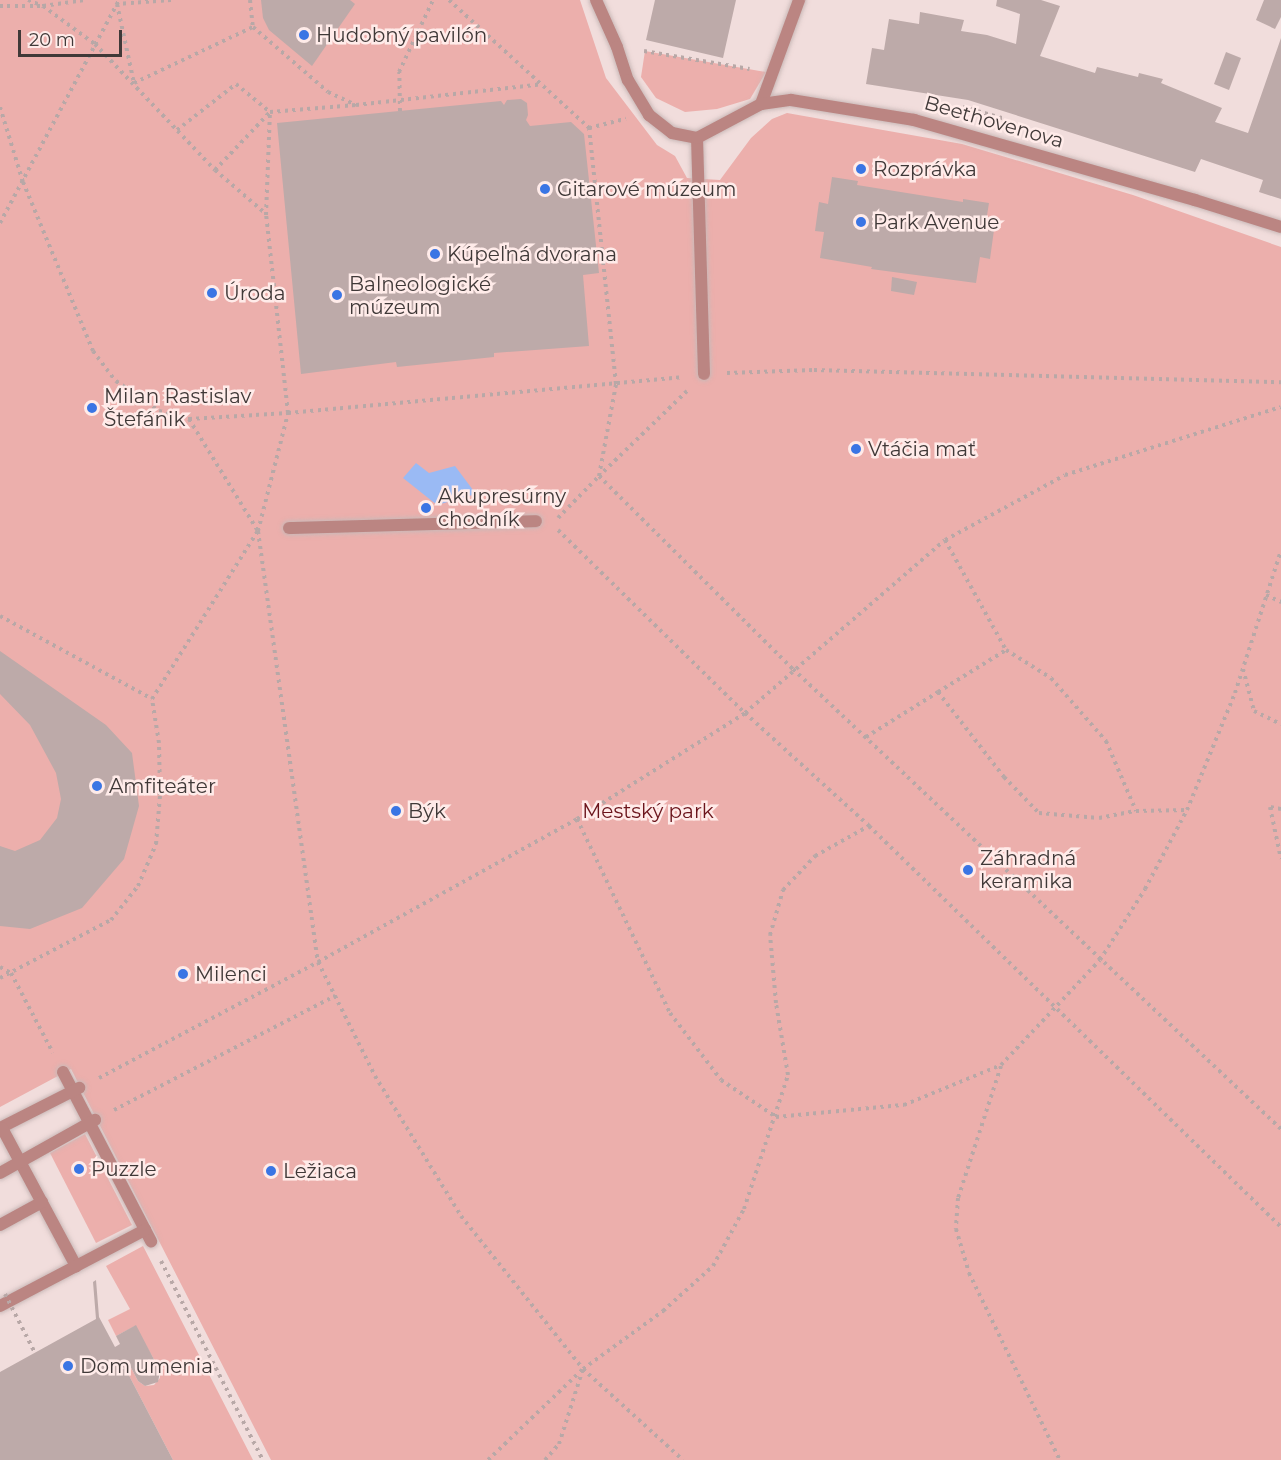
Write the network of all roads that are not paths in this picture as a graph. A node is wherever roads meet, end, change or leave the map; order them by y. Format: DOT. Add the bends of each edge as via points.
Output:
graph roads {
  1 [pos="596,0"];
  2 [pos="799,0"];
  3 [pos="761,104"];
  4 [pos="697,138"];
  5 [pos="1281,227"];
  6 [pos="704,374"];
  7 [pos="536,520"];
  8 [pos="289,528"];
  9 [pos="63,1072"];
  10 [pos="76,1089"];
  11 [pos="92,1121"];
  12 [pos="1,1128"];
  13 [pos="20,1162"];
  14 [pos="0,1173"];
  15 [pos="42,1202"];
  16 [pos="0,1225"];
  17 [pos="76,1266"];
  18 [pos="0,1306"];
  1 -- 4 [label="street" via="628,80 649,115 672,133"];
  2 -- 3 [label="street"];
  3 -- 4 [label="street, Beethovenova"];
  3 -- 5 [label="street, Beethovenova" via="790,100 915,120"];
  4 -- 6 [label="street"];
  7 -- 8 [label="street"];
  9 -- 10 [label="street"];
  10 -- 11 [label="street"];
  10 -- 12 [label="street"];
  11 -- 13 [label="street"];
  11 -- 17 [label="street" via="148,1236"];
  12 -- 13 [label="street"];
  13 -- 14 [label="street"];
  13 -- 15 [label="street"];
  15 -- 16 [label="street"];
  15 -- 17 [label="street"];
  17 -- 18 [label="street"];
}
